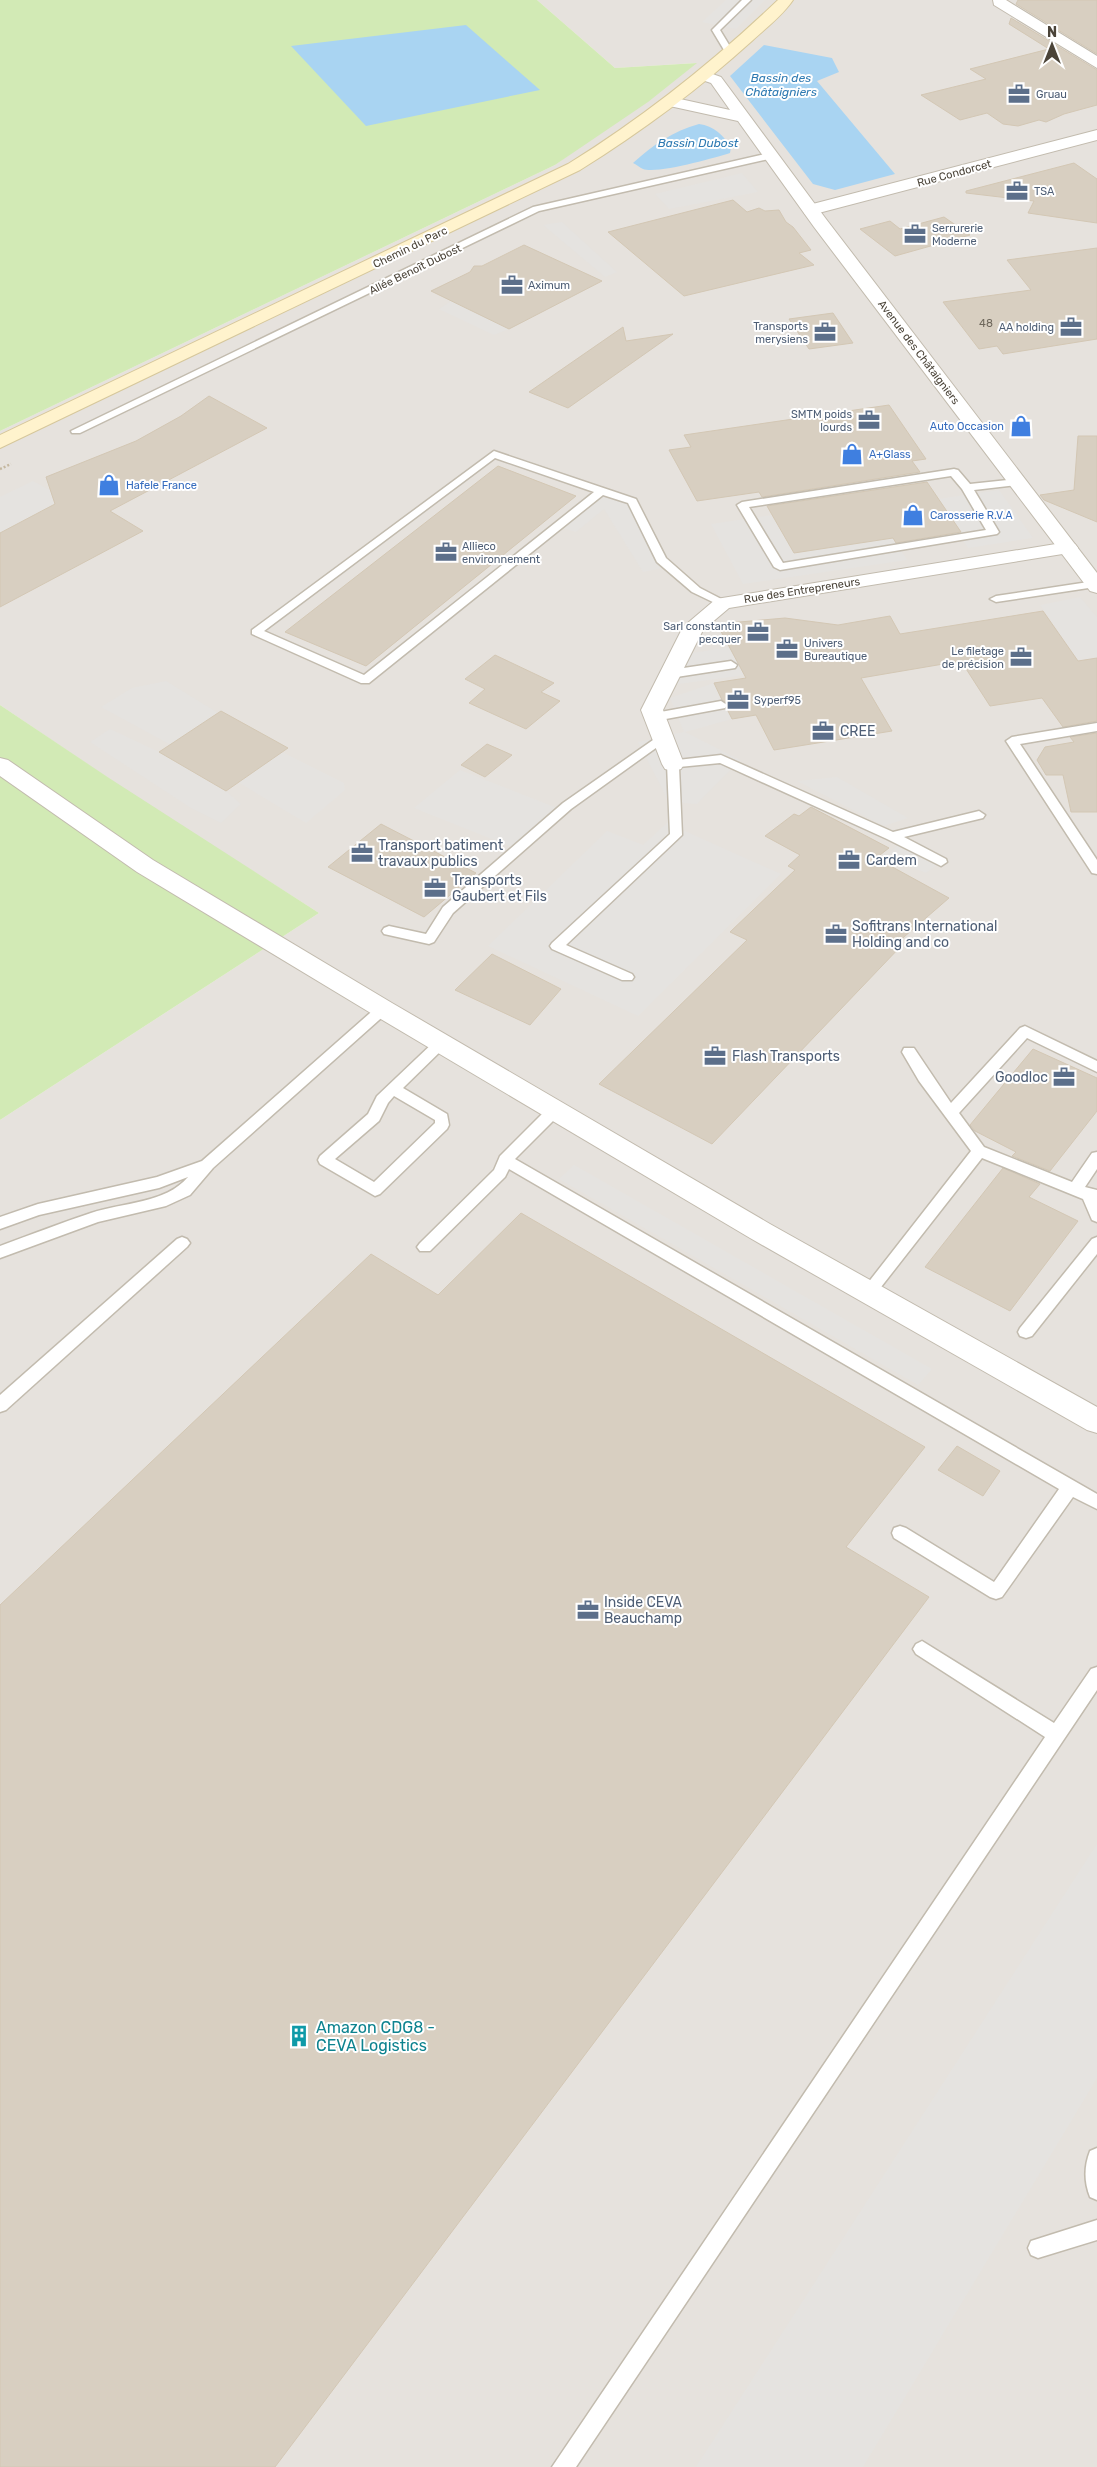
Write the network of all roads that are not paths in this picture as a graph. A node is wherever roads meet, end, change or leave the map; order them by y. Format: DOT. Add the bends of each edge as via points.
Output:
graph roads {
  1 [pos="747,0"];
  2 [pos="786,0"];
  3 [pos="998,1"];
  4 [pos="730,53"];
  5 [pos="1097,63"];
  6 [pos="704,76"];
  7 [pos="671,102"];
  8 [pos="742,117"];
  9 [pos="1097,135"];
  10 [pos="770,156"];
  11 [pos="812,210"];
  12 [pos="76,431"];
  13 [pos="0,442"];
  14 [pos="1017,482"];
  15 [pos="967,488"];
  16 [pos="601,491"];
  17 [pos="1068,548"];
  18 [pos="1096,585"];
  19 [pos="996,599"];
  20 [pos="723,603"];
  21 [pos="731,665"];
  22 [pos="670,674"];
  23 [pos="721,706"];
  24 [pos="655,717"];
  25 [pos="1097,727"];
  26 [pos="663,737"];
  27 [pos="673,764"];
  28 [pos="0,765"];
  29 [pos="979,816"];
  30 [pos="892,836"];
  31 [pos="942,862"];
  32 [pos="1097,870"];
  33 [pos="389,931"];
  34 [pos="627,978"];
  35 [pos="383,1009"];
  36 [pos="441,1043"];
  37 [pos="908,1052"];
  38 [pos="1097,1067"];
  39 [pos="394,1089"];
  40 [pos="556,1109"];
  41 [pos="950,1113"];
  42 [pos="979,1151"];
  43 [pos="1097,1157"];
  44 [pos="505,1160"];
  45 [pos="208,1164"];
  46 [pos="1087,1194"];
  47 [pos="1097,1216"];
  48 [pos="0,1223"];
  49 [pos="182,1243"];
  50 [pos="1097,1243"];
  51 [pos="425,1247"];
  52 [pos="0,1252"];
  53 [pos="869,1292"];
  54 [pos="1026,1332"];
  55 [pos="0,1405"];
  56 [pos="1097,1420"];
  57 [pos="1070,1487"];
  58 [pos="1097,1502"];
  59 [pos="900,1533"];
  60 [pos="922,1650"];
  61 [pos="1097,1675"];
  62 [pos="1057,1735"];
  63 [pos="1097,2158"];
  64 [pos="1097,2190"];
  65 [pos="1097,2230"];
  66 [pos="1038,2248"];
  67 [pos="563,2467"];
  1 -- 4 [label="lane" via="716,30"];
  2 -- 4 [label="main road, Chemin du Parc"];
  3 -- 5 [label="street"];
  4 -- 6 [label="main road, Chemin du Parc"];
  6 -- 7 [label="main road, Chemin du Parc"];
  6 -- 8 [label="street, Avenue des Châtaigniers" via="716,80"];
  7 -- 8 [label="street"];
  7 -- 13 [label="main road, Chemin du Parc" via="613,143 556,176"];
  8 -- 10 [label="street, Avenue des Châtaigniers"];
  9 -- 11 [label="street, Rue Condorcet"];
  10 -- 11 [label="street, Avenue des Châtaigniers"];
  10 -- 12 [label="lane, Allée Benoît Dubost" via="536,209"];
  11 -- 14 [label="street, Avenue des Châtaigniers"];
  14 -- 15 [label="lane"];
  14 -- 17 [label="street, Avenue des Châtaigniers"];
  15 -- 15 [label="lane" via="954,472 742,505 780,567 993,532"];
  16 -- 16 [label="lane" via="494,454 256,632 366,680"];
  16 -- 20 [label="lane" via="632,501 661,560 696,590"];
  17 -- 18 [label="street, Avenue des Châtaigniers"];
  17 -- 20 [label="street, Rue des Entrepreneurs"];
  18 -- 19 [label="lane"];
  20 -- 22 [label="street" via="694,627"];
  21 -- 22 [label="lane"];
  22 -- 24 [label="street" via="652,710"];
  23 -- 24 [label="lane"];
  24 -- 26 [label="street"];
  25 -- 32 [label="lane" via="1012,741"];
  26 -- 27 [label="street"];
  26 -- 33 [label="lane" via="567,806 448,910 429,938"];
  27 -- 30 [label="lane" via="721,760"];
  27 -- 34 [label="lane" via="676,835 557,946"];
  28 -- 35 [label="street" via="145,866"];
  29 -- 30 [label="lane"];
  30 -- 31 [label="lane"];
  35 -- 36 [label="street"];
  35 -- 45 [label="lane"];
  36 -- 39 [label="lane"];
  36 -- 40 [label="street"];
  37 -- 41 [label="lane"];
  38 -- 41 [label="lane" via="1025,1031"];
  39 -- 39 [label="lane" via="382,1100 374,1117 325,1160 375,1190 442,1125 442,1118"];
  40 -- 44 [label="lane"];
  40 -- 53 [label="street"];
  41 -- 42 [label="lane"];
  42 -- 46 [label="lane"];
  42 -- 53 [label="lane"];
  43 -- 46 [label="lane"];
  44 -- 51 [label="lane" via="500,1173"];
  44 -- 57 [label="lane"];
  45 -- 48 [label="lane" via="159,1182 38,1210"];
  45 -- 52 [label="lane" via="185,1191 161,1202 96,1217"];
  46 -- 47 [label="lane"];
  49 -- 55 [label="lane"];
  50 -- 54 [label="lane"];
  53 -- 56 [label="street"];
  57 -- 58 [label="lane"];
  57 -- 59 [label="lane" via="996,1592"];
  60 -- 62 [label="lane"];
  61 -- 62 [label="lane"];
  62 -- 67 [label="lane"];
  63 -- 64 [label="lane"];
  65 -- 66 [label="lane"];
}
